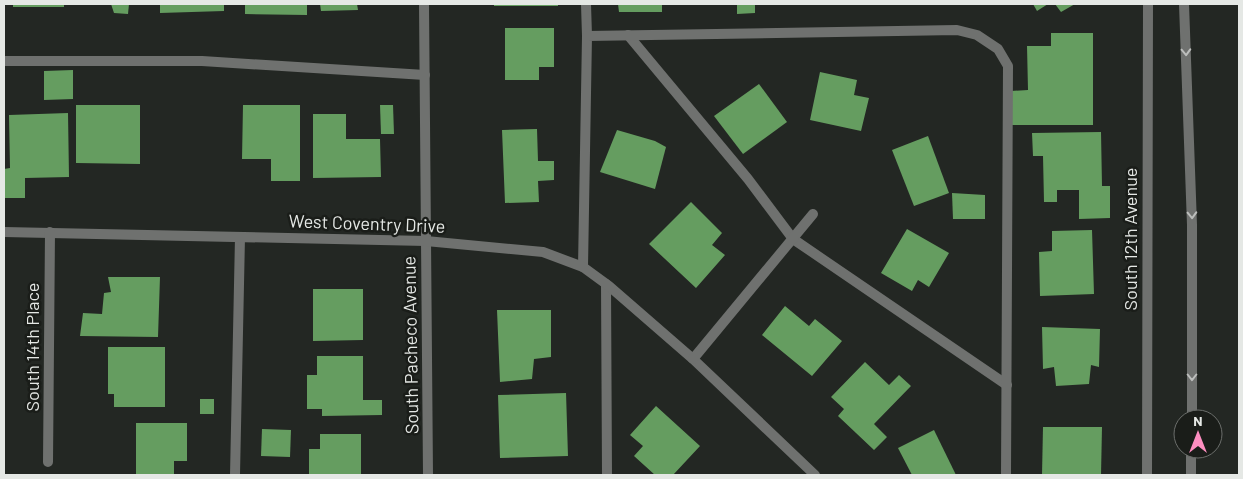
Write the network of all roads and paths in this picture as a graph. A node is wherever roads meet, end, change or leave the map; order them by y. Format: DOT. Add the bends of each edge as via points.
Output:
graph roads {
  1 [pos="424,4"];
  2 [pos="586,4"];
  3 [pos="1148,4"];
  4 [pos="1184,4"];
  5 [pos="628,35"];
  6 [pos="588,36"];
  7 [pos="4,61"];
  8 [pos="425,75"];
  9 [pos="813,214"];
  10 [pos="4,232"];
  11 [pos="50,232"];
  12 [pos="240,237"];
  13 [pos="793,239"];
  14 [pos="426,241"];
  15 [pos="583,267"];
  16 [pos="606,284"];
  17 [pos="693,359"];
  18 [pos="1007,386"];
  19 [pos="1192,409"];
  20 [pos="1191,459"];
  21 [pos="48,462"];
  22 [pos="235,475"];
  23 [pos="428,475"];
  24 [pos="607,475"];
  25 [pos="815,475"];
  26 [pos="1006,475"];
  27 [pos="1147,475"];
  28 [pos="1191,475"];
  1 -- 8 [label="street, South Pacheco Avenue"];
  2 -- 6 [label="street"];
  3 -- 27 [label="street, South 12th Avenue"];
  4 -- 19 [label="street, one-way" via="1192,225"];
  5 -- 6 [label="street"];
  5 -- 13 [label="street" via="748,178"];
  5 -- 18 [label="street" via="957,30 977,35 998,49 1008,66"];
  6 -- 15 [label="street"];
  7 -- 8 [label="street" via="202,61"];
  8 -- 14 [label="street, South Pacheco Avenue"];
  9 -- 13 [label="street"];
  10 -- 11 [label="street, West Coventry Drive"];
  11 -- 12 [label="street, West Coventry Drive"];
  11 -- 21 [label="street, South 14th Place"];
  12 -- 14 [label="street, West Coventry Drive"];
  12 -- 22 [label="street"];
  13 -- 17 [label="street"];
  13 -- 18 [label="street"];
  14 -- 15 [label="street, West Coventry Drive" via="543,252"];
  14 -- 23 [label="street, South Pacheco Avenue"];
  15 -- 16 [label="street, West Coventry Drive"];
  16 -- 17 [label="street, West Coventry Drive"];
  16 -- 24 [label="street"];
  17 -- 25 [label="street, West Coventry Drive"];
  18 -- 26 [label="street"];
  20 -- 28 [label="street"];
}
